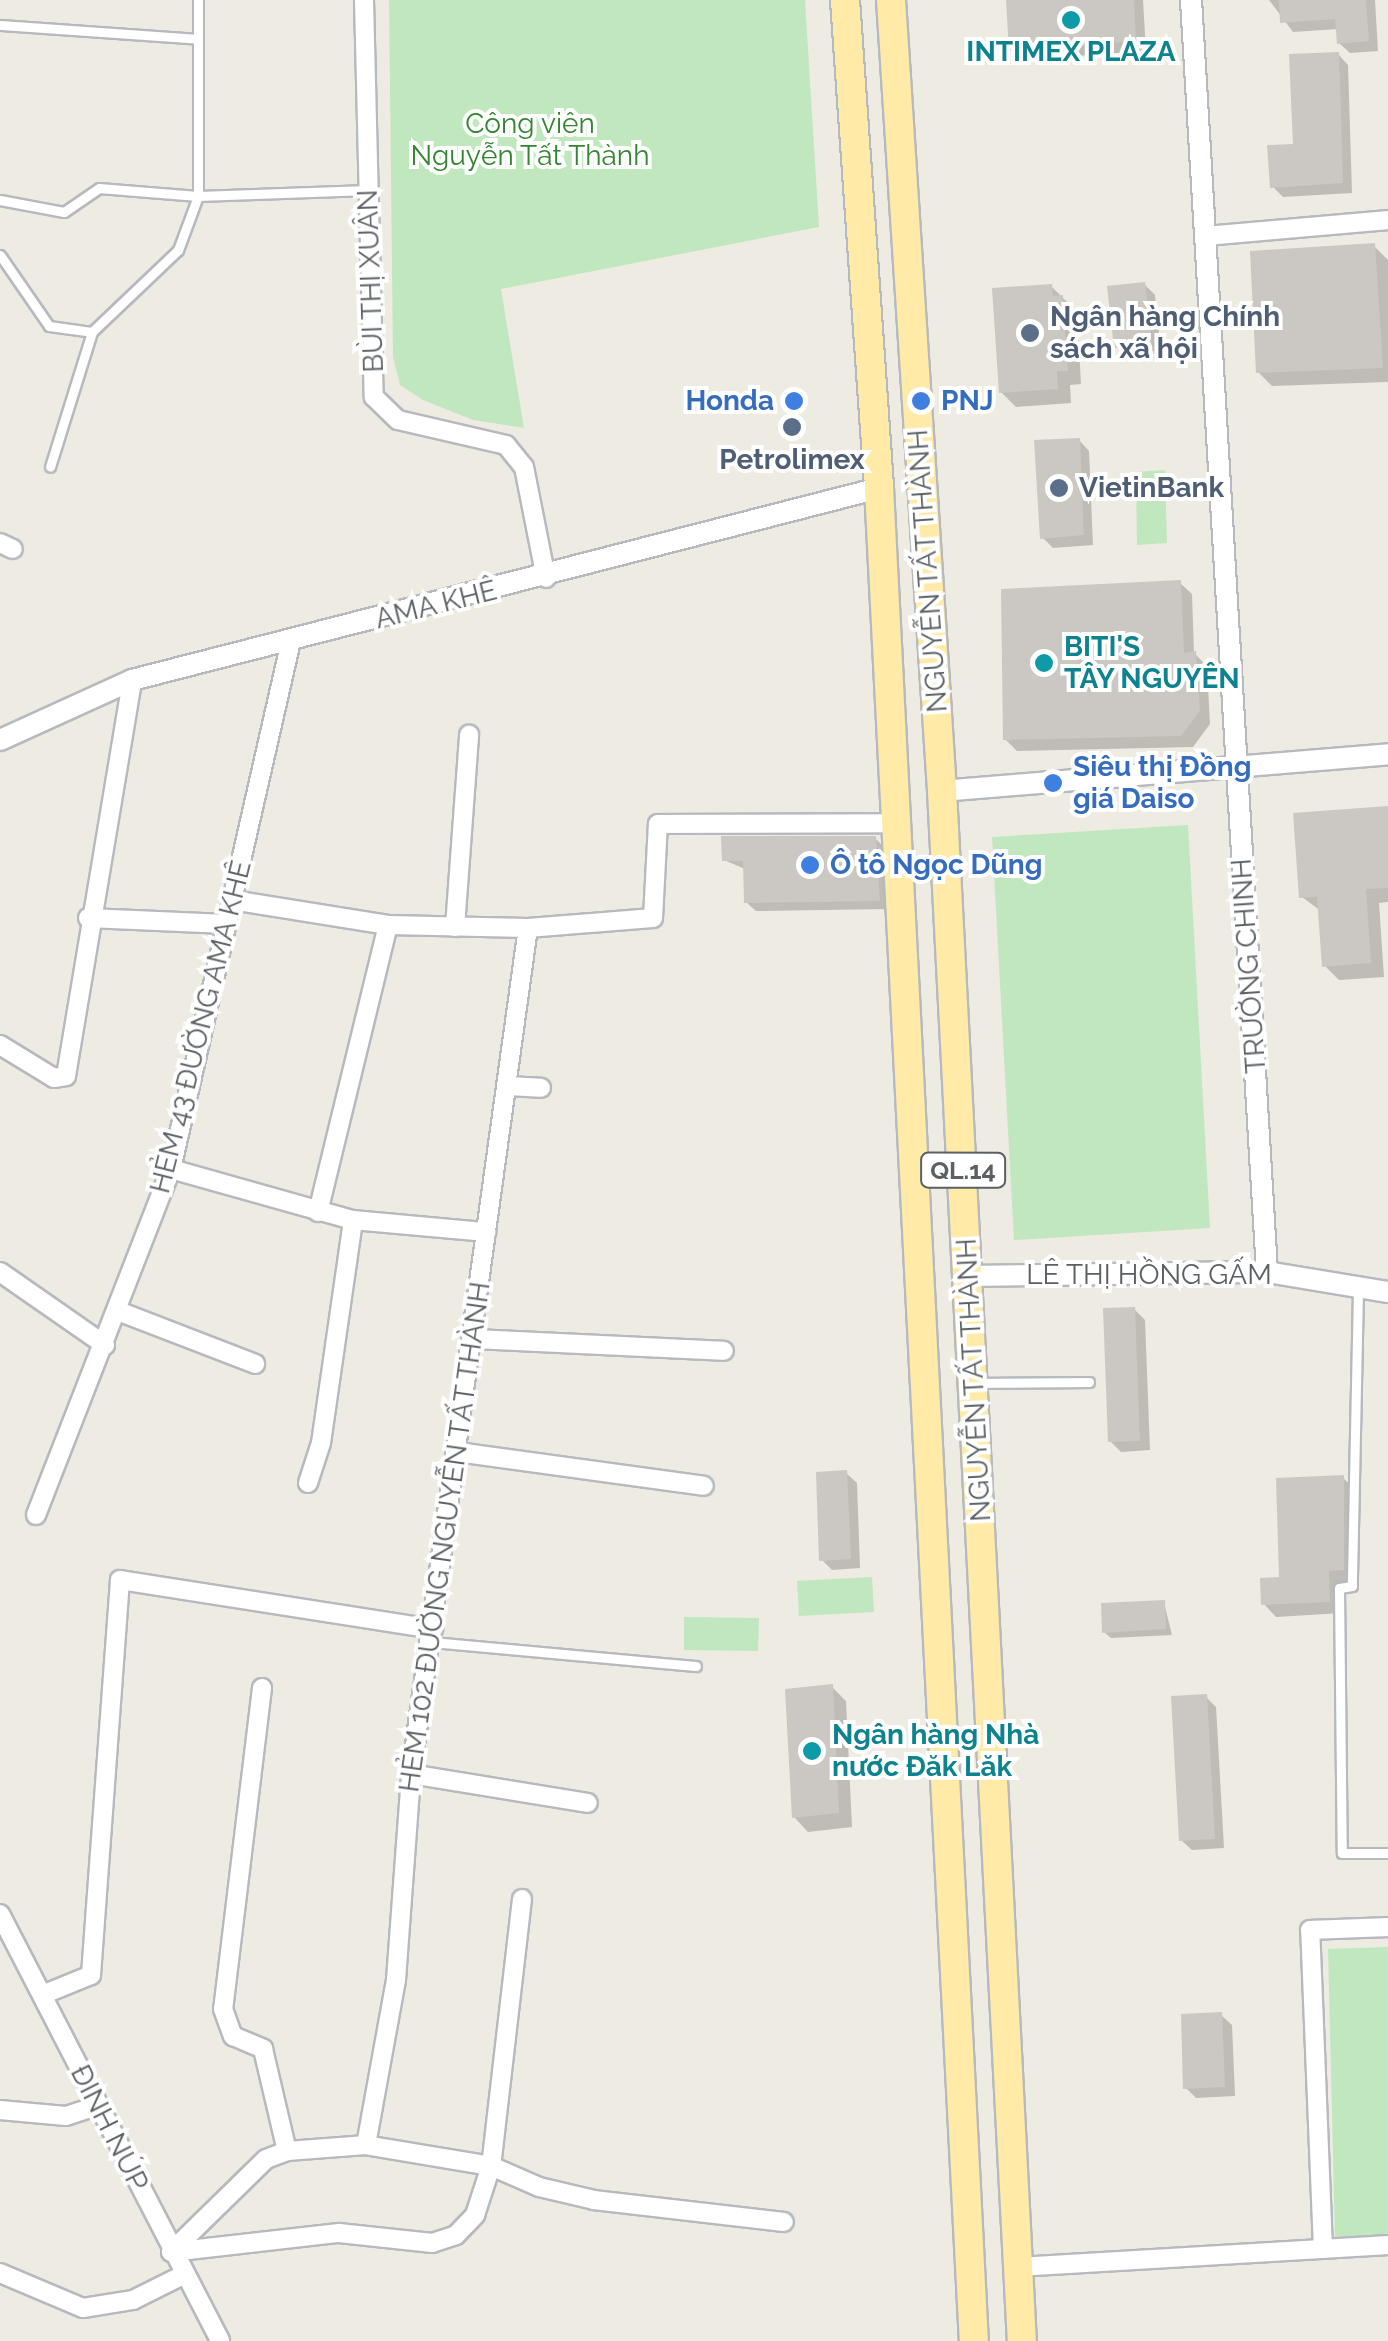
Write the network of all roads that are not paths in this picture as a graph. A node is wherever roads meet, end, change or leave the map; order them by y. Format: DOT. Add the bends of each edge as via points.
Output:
graph roads {
  1 [pos="198,0"];
  2 [pos="364,0"];
  3 [pos="845,0"];
  4 [pos="890,0"];
  5 [pos="1191,0"];
  6 [pos="0,26"];
  7 [pos="198,39"];
  8 [pos="368,190"];
  9 [pos="198,196"];
  10 [pos="0,200"];
  11 [pos="1388,220"];
  12 [pos="1206,236"];
  13 [pos="0,255"];
  14 [pos="92,332"];
  15 [pos="50,467"];
  16 [pos="922,484"];
  17 [pos="879,488"];
  18 [pos="546,578"];
  19 [pos="291,641"];
  20 [pos="132,680"];
  21 [pos="469,735"];
  22 [pos="0,740"];
  23 [pos="1388,754"];
  24 [pos="1236,768"];
  25 [pos="942,791"];
  26 [pos="893,823"];
  27 [pos="232,900"];
  28 [pos="88,918"];
  29 [pos="227,924"];
  30 [pos="388,925"];
  31 [pos="455,927"];
  32 [pos="528,928"];
  33 [pos="0,1045"];
  34 [pos="506,1086"];
  35 [pos="541,1088"];
  36 [pos="172,1169"];
  37 [pos="318,1212"];
  38 [pos="353,1220"];
  39 [pos="486,1232"];
  40 [pos="0,1272"];
  41 [pos="1268,1272"];
  42 [pos="969,1276"];
  43 [pos="1358,1287"];
  44 [pos="1388,1292"];
  45 [pos="118,1311"];
  46 [pos="473,1339"];
  47 [pos="105,1345"];
  48 [pos="724,1351"];
  49 [pos="255,1364"];
  50 [pos="1089,1382"];
  51 [pos="974,1383"];
  52 [pos="457,1452"];
  53 [pos="308,1483"];
  54 [pos="704,1486"];
  55 [pos="36,1515"];
  56 [pos="432,1635"];
  57 [pos="696,1666"];
  58 [pos="262,1688"];
  59 [pos="411,1774"];
  60 [pos="588,1803"];
  61 [pos="1388,1853"];
  62 [pos="522,1899"];
  63 [pos="0,1914"];
  64 [pos="1388,1926"];
  65 [pos="42,1994"];
  66 [pos="97,2106"];
  67 [pos="0,2110"];
  68 [pos="366,2146"];
  69 [pos="288,2151"];
  70 [pos="491,2166"];
  71 [pos="784,2222"];
  72 [pos="1388,2245"];
  73 [pos="1323,2249"];
  74 [pos="171,2252"];
  75 [pos="1018,2267"];
  76 [pos="0,2273"];
  77 [pos="183,2275"];
  78 [pos="220,2341"];
  79 [pos="974,2341"];
  80 [pos="1022,2341"];
  1 -- 7 [label="lane"];
  2 -- 8 [label="street, BÙI THỊ XUÂN"];
  3 -- 17 [label="main road, NGUYỄN TẤT THÀNH / QL.14"];
  4 -- 16 [label="main road, NGUYỄN TẤT THÀNH / QL.14"];
  5 -- 12 [label="street, TRƯỜNG CHINH"];
  6 -- 7 [label="lane"];
  7 -- 9 [label="lane"];
  8 -- 9 [label="lane"];
  8 -- 18 [label="street, BÙI THỊ XUÂN" via="374,397 398,420 506,445 524,467"];
  9 -- 10 [label="lane" via="99,188 64,212"];
  9 -- 14 [label="lane" via="178,250"];
  11 -- 12 [label="street"];
  12 -- 24 [label="street, TRƯỜNG CHINH"];
  13 -- 14 [label="lane" via="49,326"];
  14 -- 15 [label="lane"];
  16 -- 17 [label="main road"];
  16 -- 25 [label="main road, NGUYỄN TẤT THÀNH / QL.14"];
  17 -- 18 [label="street, AMA KHÊ"];
  17 -- 26 [label="main road, NGUYỄN TẤT THÀNH / QL.14"];
  18 -- 19 [label="street, AMA KHÊ"];
  19 -- 20 [label="street, AMA KHÊ"];
  19 -- 27 [label="street, HẺM 43 ĐƯỜNG AMA KHÊ"];
  20 -- 22 [label="street, AMA KHÊ"];
  20 -- 28 [label="street"];
  21 -- 31 [label="street"];
  23 -- 24 [label="street"];
  24 -- 25 [label="street"];
  24 -- 41 [label="street, TRƯỜNG CHINH"];
  25 -- 42 [label="main road, NGUYỄN TẤT THÀNH / QL.14"];
  26 -- 32 [label="street" via="658,824 654,918"];
  26 -- 79 [label="main road, NGUYỄN TẤT THÀNH / QL.14"];
  27 -- 29 [label="street, HẺM 43 ĐƯỜNG AMA KHÊ"];
  27 -- 30 [label="street"];
  28 -- 29 [label="street"];
  28 -- 33 [label="street" via="66,1076 54,1078"];
  29 -- 36 [label="street, HẺM 43 ĐƯỜNG AMA KHÊ"];
  30 -- 31 [label="street"];
  30 -- 37 [label="street"];
  31 -- 32 [label="street"];
  32 -- 34 [label="street, HẺM 102 ĐƯỜNG NGUYỄN TẤT THÀNH"];
  34 -- 35 [label="street"];
  34 -- 39 [label="street, HẺM 102 ĐƯỜNG NGUYỄN TẤT THÀNH"];
  36 -- 37 [label="street"];
  36 -- 45 [label="street, HẺM 43 ĐƯỜNG AMA KHÊ"];
  37 -- 38 [label="street"];
  38 -- 39 [label="street"];
  38 -- 53 [label="street" via="321,1443"];
  39 -- 46 [label="street, HẺM 102 ĐƯỜNG NGUYỄN TẤT THÀNH"];
  40 -- 47 [label="street"];
  41 -- 42 [label="street, LÊ THỊ HỒNG GẤM"];
  41 -- 43 [label="street, LÊ THỊ HỒNG GẤM"];
  42 -- 51 [label="main road, NGUYỄN TẤT THÀNH / QL.14"];
  43 -- 44 [label="street, LÊ THỊ HỒNG GẤM"];
  43 -- 61 [label="lane" via="1352,1586 1339,1588 1342,1853"];
  45 -- 47 [label="street, HẺM 43 ĐƯỜNG AMA KHÊ"];
  45 -- 49 [label="street"];
  46 -- 48 [label="street"];
  46 -- 52 [label="street, HẺM 102 ĐƯỜNG NGUYỄN TẤT THÀNH"];
  47 -- 55 [label="street, HẺM 43 ĐƯỜNG AMA KHÊ"];
  50 -- 51 [label="lane"];
  51 -- 75 [label="main road, NGUYỄN TẤT THÀNH / QL.14"];
  52 -- 54 [label="street"];
  52 -- 56 [label="street, HẺM 102 ĐƯỜNG NGUYỄN TẤT THÀNH"];
  56 -- 57 [label="lane"];
  56 -- 59 [label="street, HẺM 102 ĐƯỜNG NGUYỄN TẤT THÀNH"];
  56 -- 65 [label="street" via="120,1580 91,1975"];
  58 -- 69 [label="street" via="223,2008 233,2036 264,2049"];
  59 -- 60 [label="street"];
  59 -- 68 [label="street, HẺM 102 ĐƯỜNG NGUYỄN TẤT THÀNH" via="396,1980"];
  62 -- 70 [label="street"];
  63 -- 65 [label="street, ĐINH NÚP"];
  64 -- 73 [label="street" via="1310,1930"];
  65 -- 66 [label="street, ĐINH NÚP"];
  66 -- 67 [label="street" via="66,2116"];
  66 -- 74 [label="street, ĐINH NÚP"];
  68 -- 69 [label="street"];
  68 -- 70 [label="street"];
  69 -- 74 [label="street" via="266,2159"];
  70 -- 71 [label="street" via="528,2184 594,2200"];
  70 -- 74 [label="street" via="474,2215 456,2235 432,2243 339,2233"];
  72 -- 73 [label="street"];
  73 -- 75 [label="street"];
  74 -- 77 [label="street, ĐINH NÚP"];
  75 -- 80 [label="main road, NGUYỄN TẤT THÀNH / QL.14"];
  76 -- 77 [label="street" via="84,2308 134,2300"];
  77 -- 78 [label="street, ĐINH NÚP"];
}
